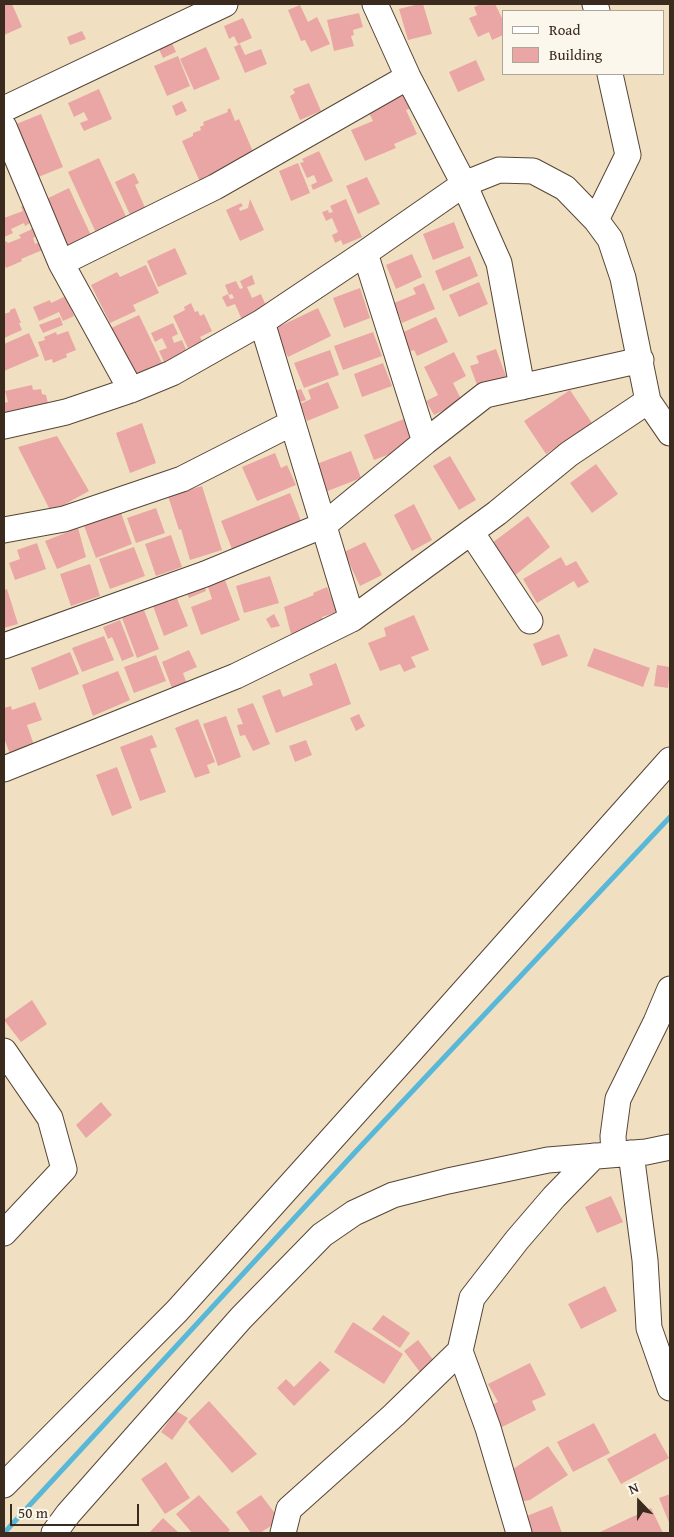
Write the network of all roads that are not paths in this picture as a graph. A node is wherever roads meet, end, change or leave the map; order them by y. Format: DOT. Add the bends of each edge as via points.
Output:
graph roads {
  1 [pos="225,4"];
  2 [pos="375,4"];
  3 [pos="610,75"];
  4 [pos="408,77"];
  5 [pos="4,109"];
  6 [pos="4,127"];
  7 [pos="464,184"];
  8 [pos="596,220"];
  9 [pos="365,253"];
  10 [pos="61,263"];
  11 [pos="262,322"];
  12 [pos="641,360"];
  13 [pos="522,387"];
  14 [pos="131,390"];
  15 [pos="648,401"];
  16 [pos="292,422"];
  17 [pos="4,426"];
  18 [pos="670,433"];
  19 [pos="426,442"];
  20 [pos="324,525"];
  21 [pos="4,530"];
  22 [pos="471,532"];
  23 [pos="352,619"];
  24 [pos="530,622"];
  25 [pos="4,646"];
  26 [pos="670,760"];
  27 [pos="4,769"];
  28 [pos="670,989"];
  29 [pos="4,1051"];
  30 [pos="670,1147"];
  31 [pos="621,1154"];
  32 [pos="4,1233"];
  33 [pos="460,1351"];
  34 [pos="670,1388"];
  35 [pos="4,1485"];
  36 [pos="54,1533"];
  37 [pos="283,1533"];
  38 [pos="519,1533"];
  1 -- 5 [label="street"];
  2 -- 4 [label="street"];
  3 -- 8 [label="street" via="628,155"];
  4 -- 7 [label="street"];
  4 -- 10 [label="street" via="215,187"];
  6 -- 10 [label="street"];
  7 -- 8 [label="street" via="499,170 532,170 565,188"];
  7 -- 9 [label="street"];
  7 -- 13 [label="street" via="499,263"];
  8 -- 12 [label="street" via="610,240 623,278"];
  9 -- 11 [label="street"];
  9 -- 19 [label="street"];
  10 -- 14 [label="street"];
  11 -- 14 [label="street" via="172,373"];
  11 -- 16 [label="street"];
  12 -- 13 [label="street"];
  12 -- 15 [label="street"];
  13 -- 19 [label="street" via="485,396"];
  14 -- 17 [label="street" via="66,412"];
  15 -- 18 [label="street"];
  15 -- 22 [label="street" via="569,454"];
  16 -- 20 [label="street"];
  16 -- 21 [label="street" via="182,479 64,518"];
  19 -- 20 [label="street"];
  20 -- 23 [label="street"];
  20 -- 25 [label="street" via="205,574"];
  22 -- 23 [label="street"];
  22 -- 24 [label="street"];
  23 -- 27 [label="street" via="236,676"];
  26 -- 35 [label="street" via="177,1311"];
  28 -- 31 [label="street" via="618,1099 613,1136"];
  29 -- 32 [label="street" via="50,1118 64,1169"];
  30 -- 31 [label="street"];
  31 -- 33 [label="street" via="548,1204 517,1240 472,1298"];
  31 -- 34 [label="street" via="645,1260 649,1328"];
  31 -- 36 [label="street" via="548,1160 448,1181 393,1195 354,1213 322,1235 241,1318"];
  33 -- 37 [label="street" via="394,1415 289,1508"];
  33 -- 38 [label="street" via="488,1428"];
}
